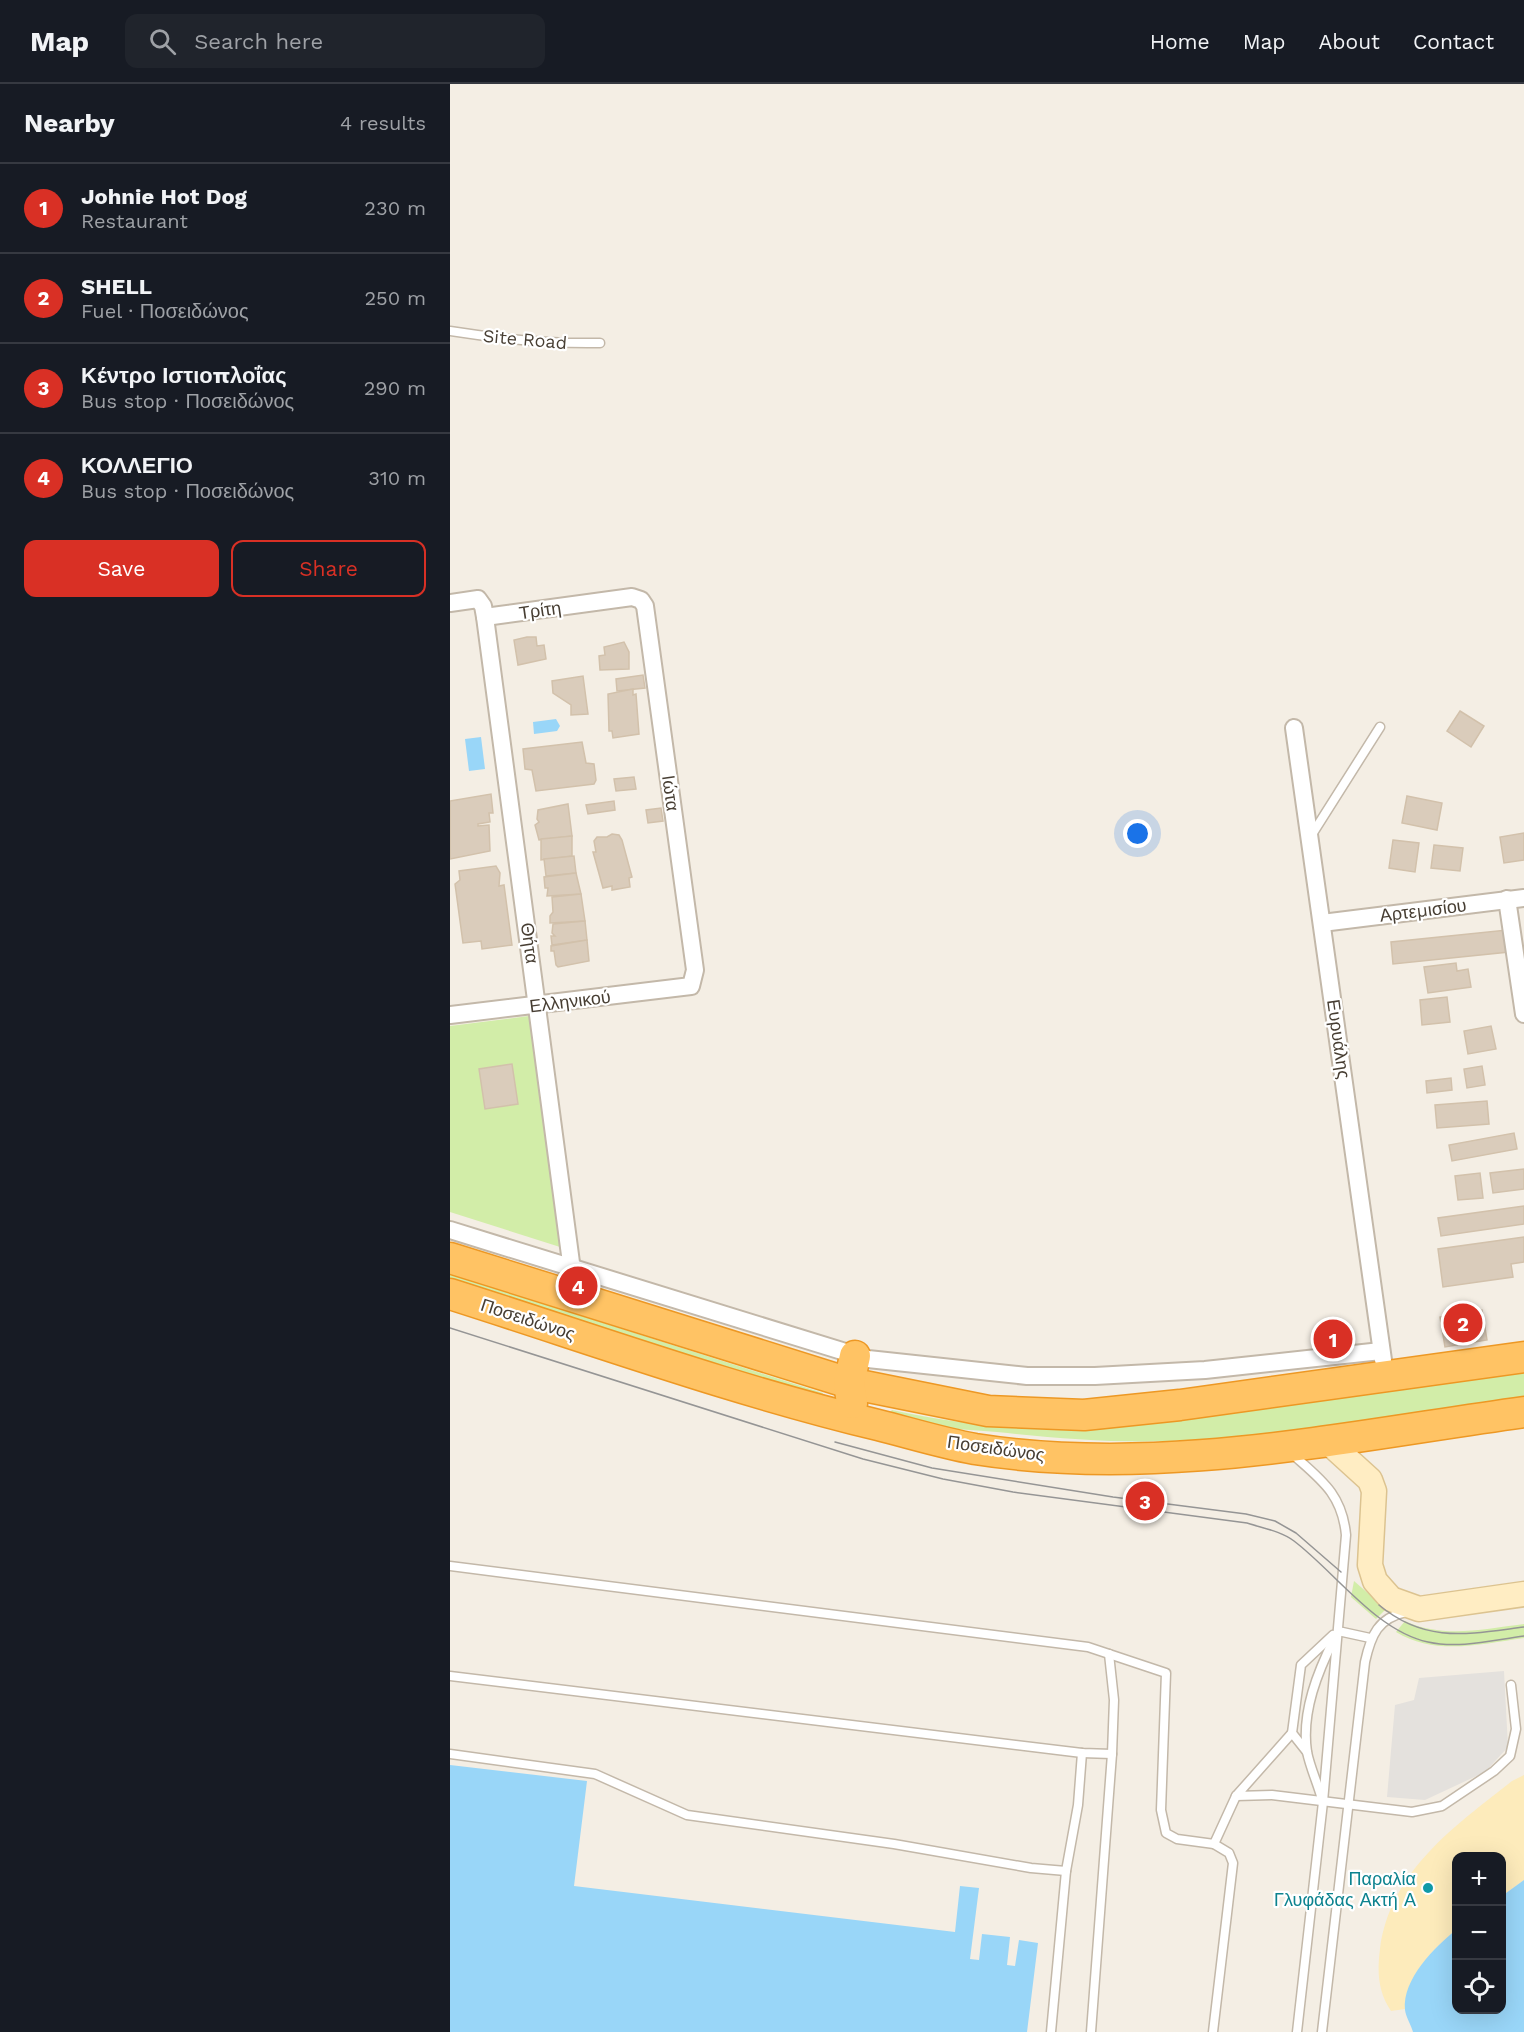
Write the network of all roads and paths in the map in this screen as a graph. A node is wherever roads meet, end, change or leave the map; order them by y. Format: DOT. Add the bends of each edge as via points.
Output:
graph roads {
  1 [pos="450,331"];
  2 [pos="600,344"];
  3 [pos="641,600"];
  4 [pos="450,603"];
  5 [pos="485,617"];
  6 [pos="1294,728"];
  7 [pos="1380,728"];
  8 [pos="1310,838"];
  9 [pos="1524,898"];
  10 [pos="1507,899"];
  11 [pos="1322,923"];
  12 [pos="691,986"];
  13 [pos="539,1005"];
  14 [pos="1524,1014"];
  15 [pos="450,1015"];
  16 [pos="450,1230"];
  17 [pos="450,1258"];
  18 [pos="572,1270"];
  19 [pos="450,1294"];
  20 [pos="1524,1357"];
  21 [pos="1383,1364"];
  22 [pos="852,1369"];
  23 [pos="1524,1412"];
  24 [pos="855,1419"];
  25 [pos="1326,1440"];
  26 [pos="1284,1448"];
  27 [pos="450,1566"];
  28 [pos="1524,1594"];
  29 [pos="1419,1609"];
  30 [pos="1338,1631"];
  31 [pos="1371,1638"];
  32 [pos="1109,1654"];
  33 [pos="450,1676"];
  34 [pos="1511,1685"];
  35 [pos="1292,1733"];
  36 [pos="1308,1752"];
  37 [pos="1082,1753"];
  38 [pos="450,1754"];
  39 [pos="1112,1754"];
  40 [pos="1236,1796"];
  41 [pos="1323,1802"];
  42 [pos="1348,1804"];
  43 [pos="1214,1844"];
  44 [pos="1066,1871"];
  45 [pos="1051,2032"];
  46 [pos="1091,2032"];
  47 [pos="1213,2032"];
  48 [pos="1297,2032"];
  49 [pos="1322,2032"];
  1 -- 2 [label="lane, Site Road" via="498,339"];
  3 -- 5 [label="street, Τρίτη" via="632,597"];
  3 -- 12 [label="street, Ιώτα" via="645,606 695,970"];
  4 -- 5 [label="street" via="478,599"];
  5 -- 13 [label="street, Θήτα"];
  6 -- 8 [label="street, Ευρυάλης"];
  7 -- 8 [label="lane"];
  8 -- 11 [label="street, Ευρυάλης"];
  9 -- 10 [label="street, Αρτεμισίου"];
  10 -- 11 [label="street, Αρτεμισίου"];
  10 -- 14 [label="street"];
  11 -- 21 [label="street, Ευρυάλης"];
  12 -- 13 [label="street, Ελληνικού"];
  13 -- 15 [label="street, Ελληνικού"];
  13 -- 18 [label="street, Θήτα"];
  16 -- 18 [label="street"];
  17 -- 22 [label="highway, Ποσειδώνος"];
  18 -- 22 [label="street"];
  19 -- 24 [label="highway, Ποσειδώνος" via="765,1396"];
  20 -- 21 [label="highway, Ποσειδώνος"];
  21 -- 22 [label="street" via="1095,1376"];
  21 -- 22 [label="highway, Ποσειδώνος" via="1180,1405 1084,1416 987,1411"];
  22 -- 24 [label="highway"];
  23 -- 25 [label="highway, Ποσειδώνος"];
  24 -- 26 [label="highway, Ποσειδώνος" via="974,1449 1069,1457 1174,1458"];
  25 -- 26 [label="highway, Ποσειδώνος"];
  25 -- 29 [label="street" via="1370,1480 1374,1491 1370,1565 1376,1581 1391,1599"];
  26 -- 30 [label="lane" via="1330,1487 1341,1509 1346,1535"];
  27 -- 32 [label="lane" via="1088,1647"];
  28 -- 29 [label="street"];
  29 -- 31 [label="lane" via="1391,1615"];
  30 -- 31 [label="lane"];
  30 -- 35 [label="lane" via="1301,1665"];
  30 -- 36 [label="lane" via="1316,1675 1306,1730"];
  30 -- 41 [label="lane"];
  31 -- 42 [label="lane"];
  32 -- 39 [label="lane" via="1114,1700"];
  32 -- 43 [label="lane" via="1166,1673 1161,1810 1164,1828 1177,1839"];
  33 -- 37 [label="lane"];
  34 -- 42 [label="lane" via="1516,1740 1510,1756 1494,1771 1432,1810 1412,1812"];
  35 -- 36 [label="lane"];
  35 -- 40 [label="lane"];
  36 -- 41 [label="lane"];
  37 -- 39 [label="lane"];
  37 -- 44 [label="lane" via="1078,1805"];
  38 -- 44 [label="lane" via="595,1774 687,1815"];
  39 -- 46 [label="lane"];
  40 -- 41 [label="lane" via="1272,1795"];
  40 -- 43 [label="lane"];
  41 -- 42 [label="lane"];
  41 -- 48 [label="lane"];
  42 -- 49 [label="lane"];
  43 -- 47 [label="lane" via="1229,1853 1233,1863"];
  44 -- 45 [label="lane"];
}
